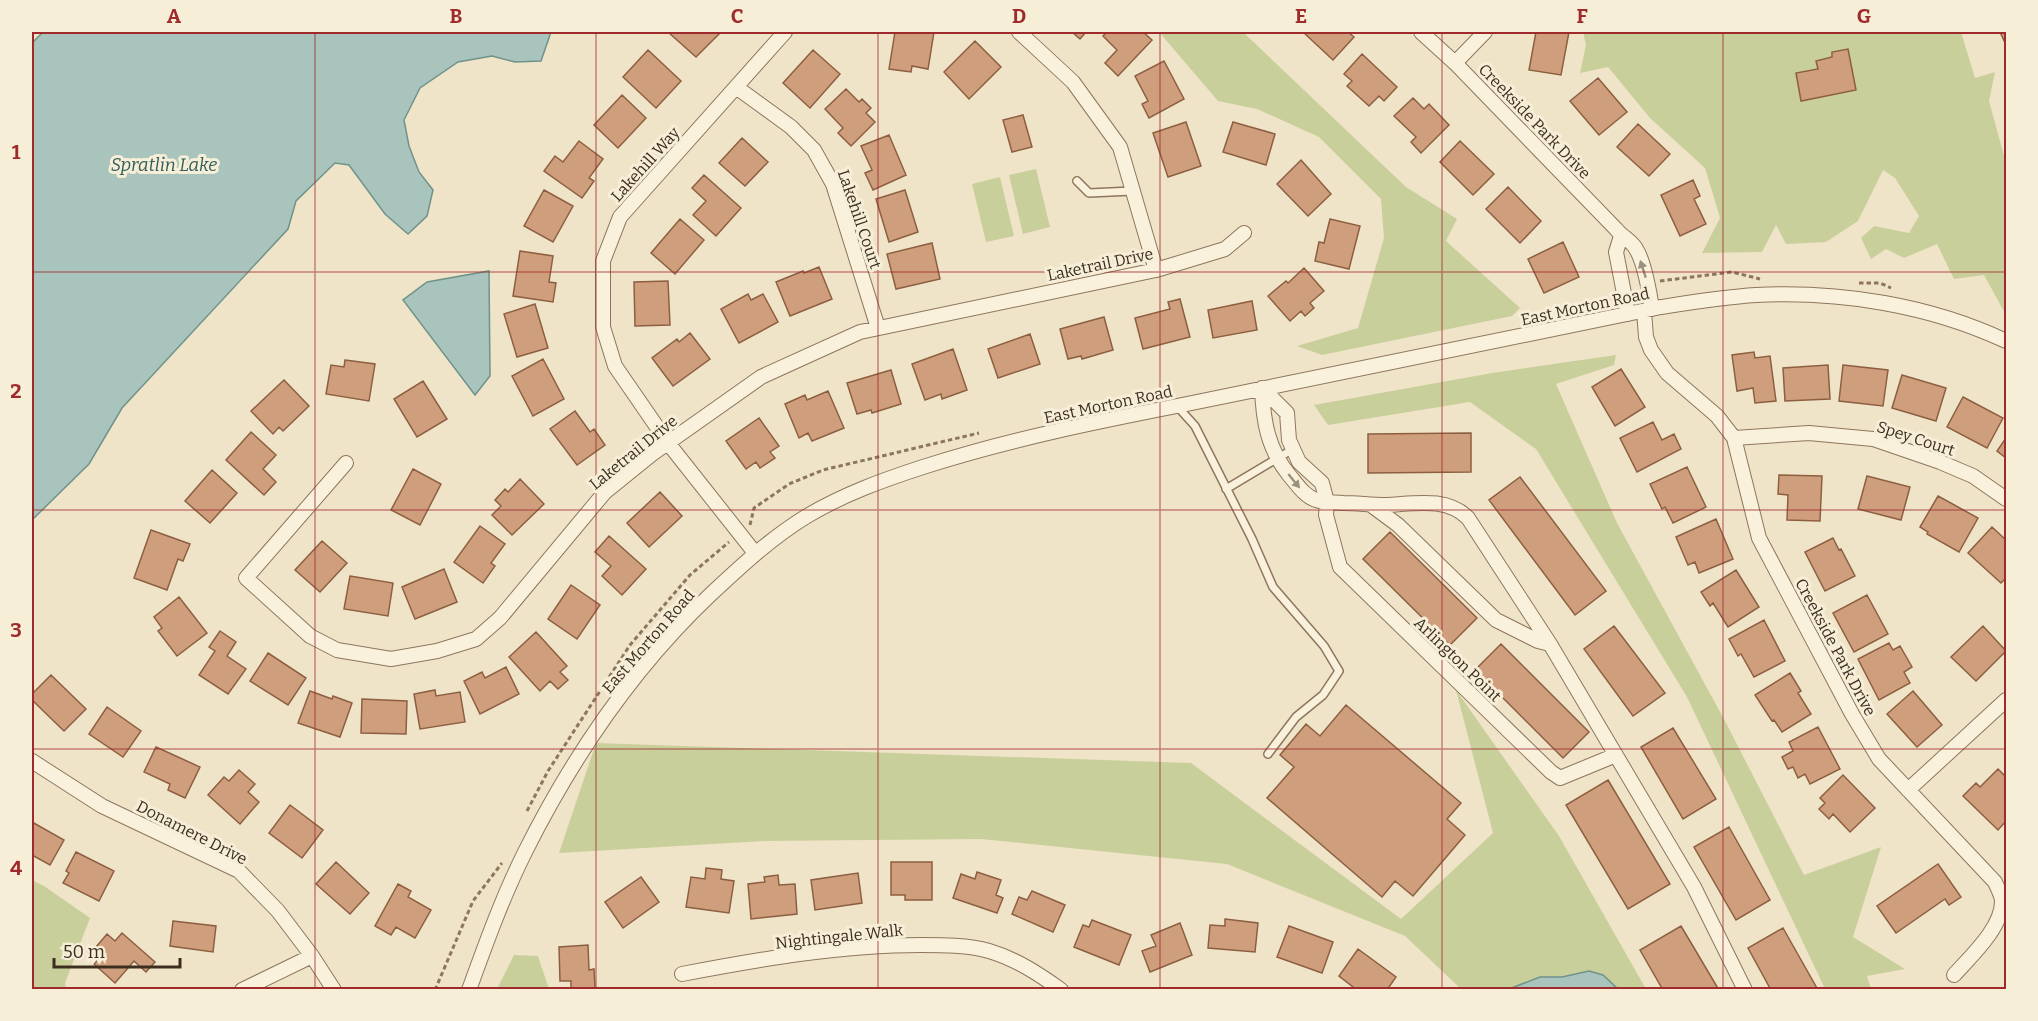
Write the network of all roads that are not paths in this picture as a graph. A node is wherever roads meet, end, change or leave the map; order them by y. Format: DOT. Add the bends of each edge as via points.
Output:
graph roads {
  1 [pos="784,32"];
  2 [pos="1018,32"];
  3 [pos="1421,32"];
  4 [pos="1485,32"];
  5 [pos="1455,63"];
  6 [pos="736,87"];
  7 [pos="1077,181"];
  8 [pos="1132,191"];
  9 [pos="1244,233"];
  10 [pos="1621,236"];
  11 [pos="1156,270"];
  12 [pos="1648,310"];
  13 [pos="1628,314"];
  14 [pos="879,328"];
  15 [pos="2007,341"];
  16 [pos="1262,388"];
  17 [pos="1177,406"];
  18 [pos="1734,438"];
  19 [pos="669,443"];
  20 [pos="1293,449"];
  21 [pos="1277,457"];
  22 [pos="346,463"];
  23 [pos="1226,489"];
  24 [pos="2007,499"];
  25 [pos="1327,502"];
  26 [pos="1371,505"];
  27 [pos="755,553"];
  28 [pos="1550,644"];
  29 [pos="2007,700"];
  30 [pos="1268,754"];
  31 [pos="1616,755"];
  32 [pos="32,761"];
  33 [pos="1908,790"];
  34 [pos="312,956"];
  35 [pos="682,974"];
  36 [pos="1954,975"];
  37 [pos="242,990"];
  38 [pos="334,990"];
  39 [pos="469,990"];
  40 [pos="1061,990"];
  41 [pos="1745,990"];
  1 -- 6 [label="street, Lakehill Way"];
  2 -- 8 [label="street" via="1073,82 1120,147"];
  3 -- 5 [label="street, Creekside Park Drive"];
  4 -- 5 [label="street"];
  5 -- 10 [label="street, Creekside Park Drive"];
  6 -- 14 [label="street, Lakehill Court" via="791,127 814,150 833,184"];
  6 -- 19 [label="street, Lakehill Way" via="620,217 603,261 603,327 615,366"];
  7 -- 8 [label="lane" via="1089,193"];
  8 -- 11 [label="street"];
  9 -- 11 [label="street, Laketrail Drive" via="1226,249"];
  12 -- 10 [label="street, Creekside Park Drive, one-way" via="1647,282 1636,248"];
  10 -- 13 [label="street" via="1616,252"];
  11 -- 14 [label="street, Laketrail Drive"];
  12 -- 13 [label="street, East Morton Road"];
  12 -- 15 [label="street, East Morton Road" via="1756,295 1859,299 1906,307"];
  12 -- 18 [label="street, Creekside Park Drive" via="1646,337 1666,373 1717,416"];
  13 -- 16 [label="street, East Morton Road"];
  14 -- 19 [label="street, Laketrail Drive" via="860,332 761,377"];
  16 -- 17 [label="street, East Morton Road"];
  16 -- 20 [label="street, Arlington Point" via="1287,413 1288,440"];
  16 -- 21 [label="street" via="1263,416"];
  17 -- 23 [label="lane" via="1195,426"];
  17 -- 27 [label="street, East Morton Road" via="973,451 876,482 809,515"];
  18 -- 24 [label="street, Spey Court" via="1809,434 1873,439 1973,476"];
  18 -- 33 [label="street, Creekside Park Drive" via="1759,538 1852,714 1879,759"];
  19 -- 22 [label="street, Laketrail Drive" via="605,492 500,618 476,639 391,659 337,650 310,636 246,578"];
  19 -- 27 [label="street, Lakehill Way"];
  20 -- 21 [label="lane"];
  20 -- 25 [label="street, Arlington Point" via="1299,462 1322,483"];
  21 -- 23 [label="lane"];
  21 -- 25 [label="street, one-way" via="1304,494"];
  23 -- 30 [label="lane" via="1273,587 1324,646 1339,671 1323,695 1296,717"];
  25 -- 26 [label="street"];
  25 -- 31 [label="street, Arlington Point" via="1326,515 1340,567 1551,772 1560,778"];
  26 -- 28 [label="street" via="1398,525 1496,620"];
  26 -- 28 [label="street" via="1443,504 1463,513"];
  27 -- 39 [label="street, East Morton Road" via="683,621 620,696 571,767 524,854"];
  28 -- 31 [label="street"];
  29 -- 33 [label="street"];
  31 -- 41 [label="street" via="1695,887"];
  32 -- 34 [label="street, Donamere Drive" via="102,806 239,871 278,910"];
  33 -- 36 [label="street, Creekside Park Drive" via="1995,882 2002,899 1998,918 1987,938"];
  34 -- 37 [label="street"];
  34 -- 38 [label="street, Donamere Drive"];
  35 -- 40 [label="street, Nightingale Walk" via="879,945 945,945 988,951 1029,967"];
}
